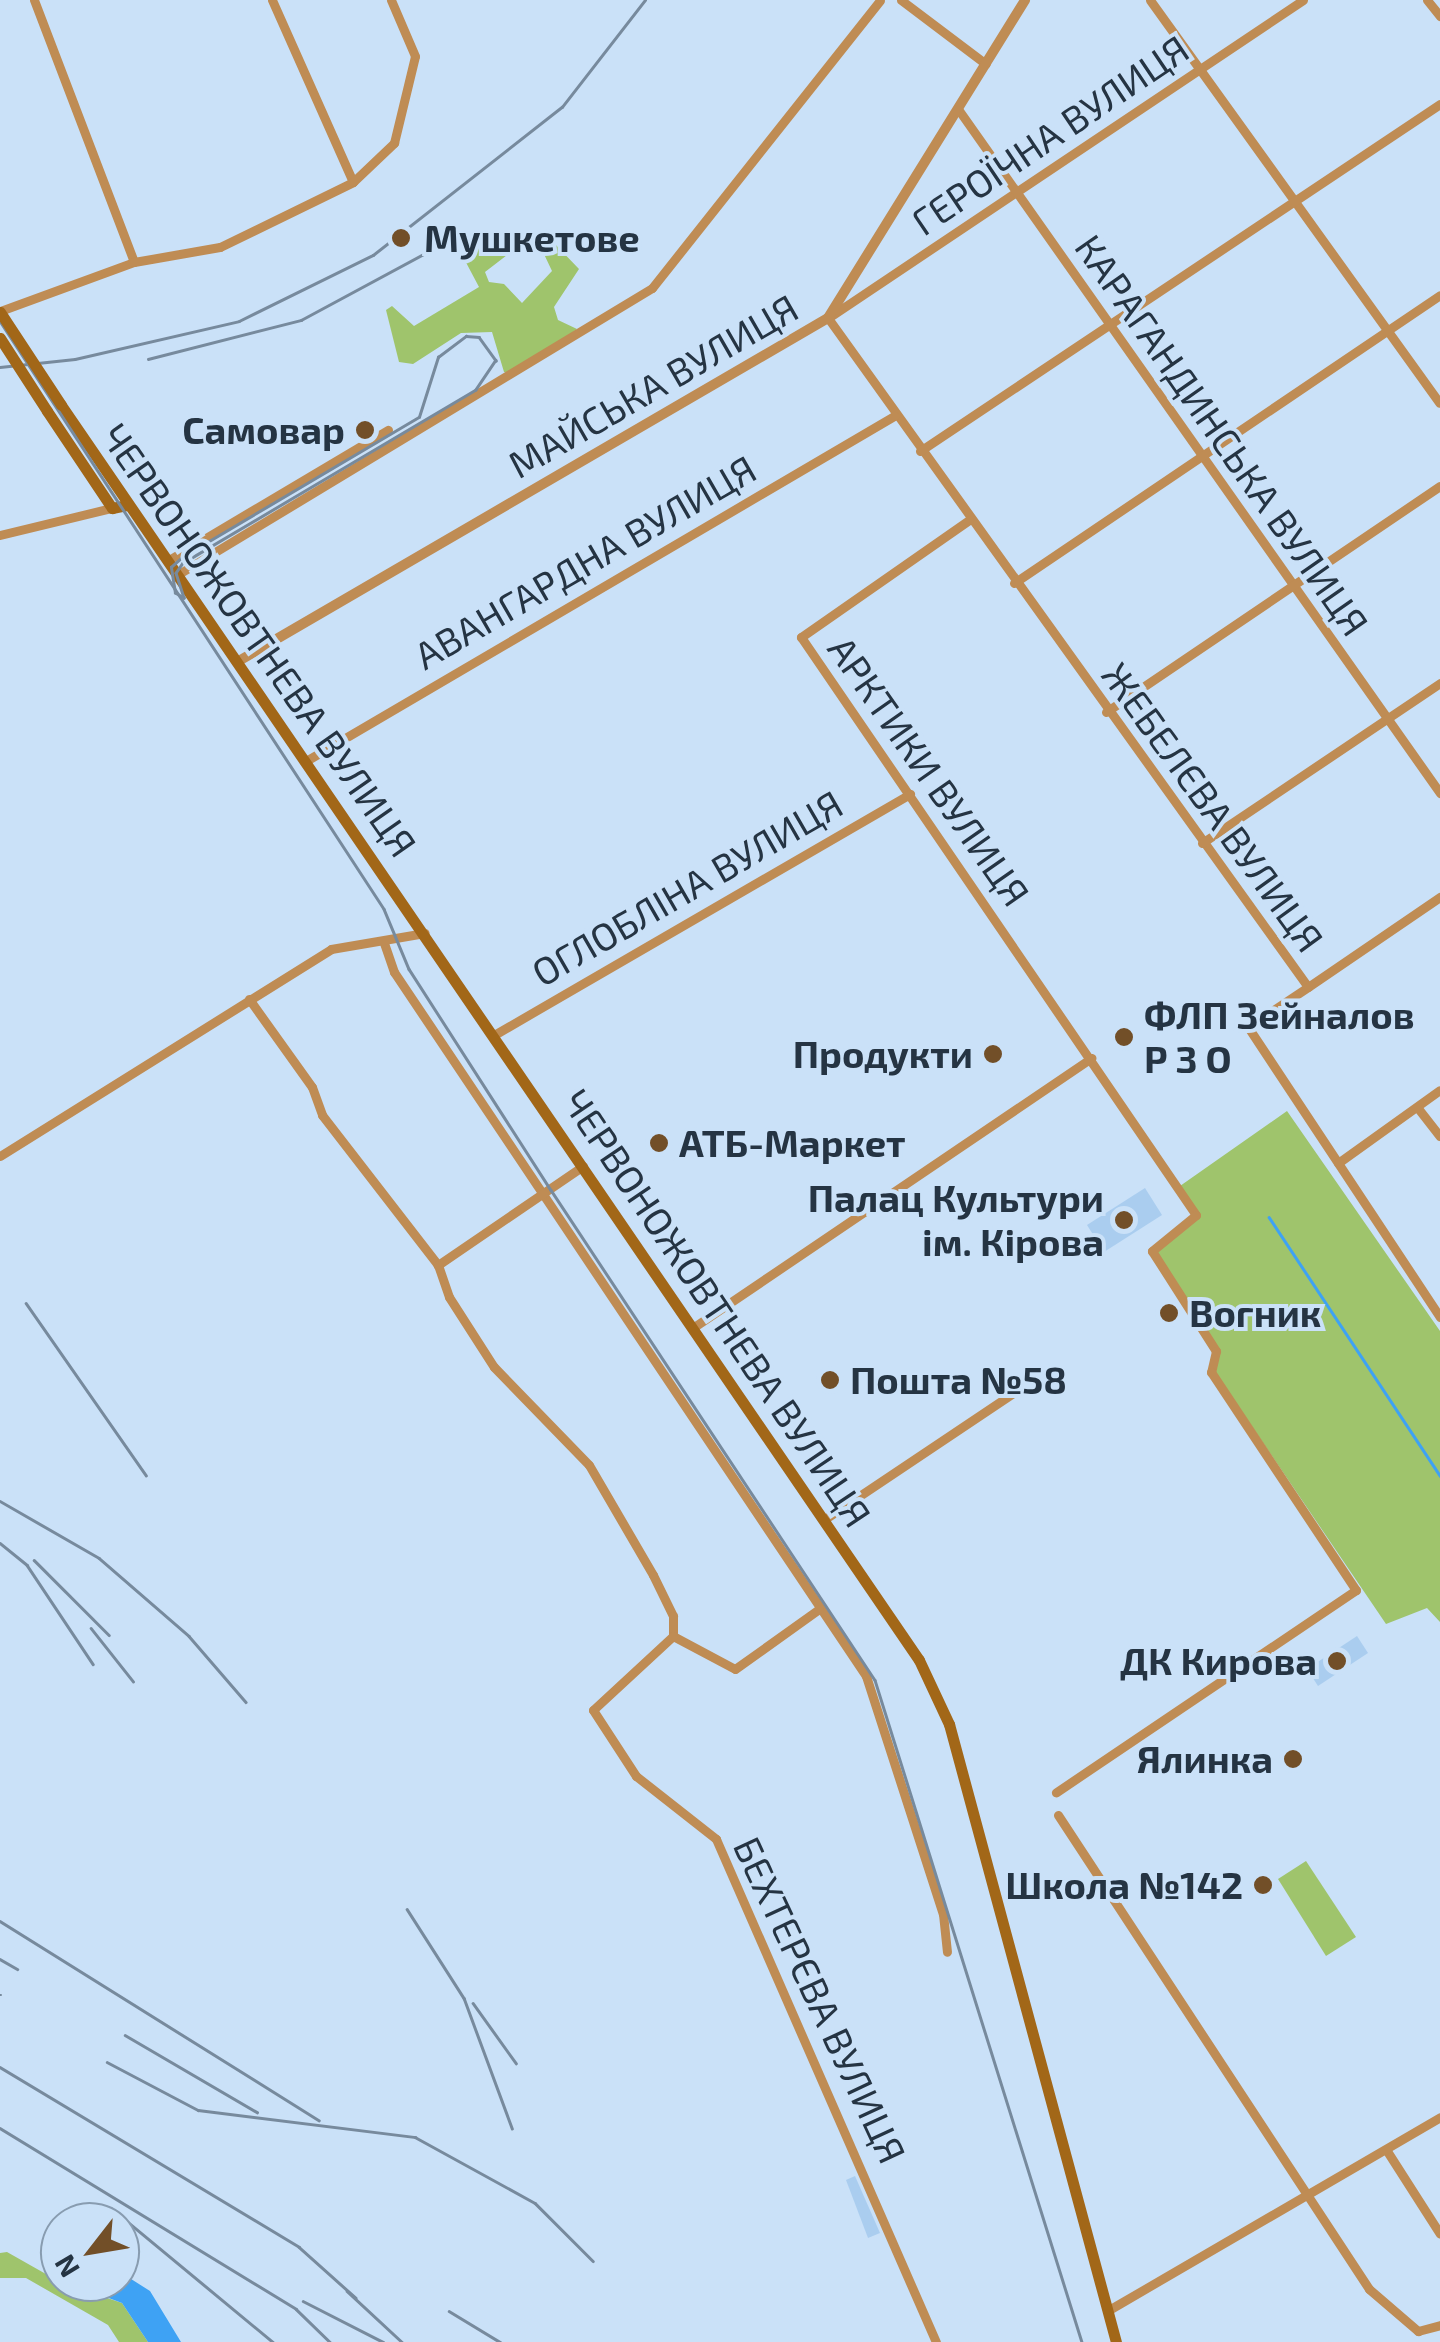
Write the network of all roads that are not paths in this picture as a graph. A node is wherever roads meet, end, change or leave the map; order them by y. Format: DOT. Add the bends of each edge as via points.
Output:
graph roads {
  1 [pos="34,0"];
  2 [pos="272,0"];
  3 [pos="391,0"];
  4 [pos="880,0"];
  5 [pos="902,0"];
  6 [pos="1025,0"];
  7 [pos="1150,0"];
  8 [pos="1302,0"];
  9 [pos="1427,0"];
  10 [pos="1440,16"];
  11 [pos="986,64"];
  12 [pos="1202,71"];
  13 [pos="1440,104"];
  14 [pos="958,109"];
  15 [pos="353,182"];
  16 [pos="1014,192"];
  17 [pos="1295,201"];
  18 [pos="134,262"];
  19 [pos="1440,294"];
  20 [pos="0,312"];
  21 [pos="828,318"];
  22 [pos="1107,326"];
  23 [pos="1388,330"];
  24 [pos="0,338"];
  25 [pos="1440,402"];
  26 [pos="894,416"];
  27 [pos="388,430"];
  28 [pos="920,451"];
  29 [pos="1199,456"];
  30 [pos="1440,486"];
  31 [pos="128,505"];
  32 [pos="112,508"];
  33 [pos="969,520"];
  34 [pos="0,535"];
  35 [pos="168,561"];
  36 [pos="177,575"];
  37 [pos="1014,583"];
  38 [pos="1293,588"];
  39 [pos="237,662"];
  40 [pos="1440,683"];
  41 [pos="1106,712"];
  42 [pos="1388,719"];
  43 [pos="306,761"];
  44 [pos="1440,793"];
  45 [pos="910,794"];
  46 [pos="1202,843"];
  47 [pos="1440,897"];
  48 [pos="425,933"];
  49 [pos="384,944"];
  50 [pos="1308,987"];
  51 [pos="249,998"];
  52 [pos="494,1035"];
  53 [pos="1091,1058"];
  54 [pos="1440,1090"];
  55 [pos="1417,1107"];
  56 [pos="1440,1136"];
  57 [pos="0,1156"];
  58 [pos="1338,1163"];
  59 [pos="583,1166"];
  60 [pos="545,1194"];
  61 [pos="438,1265"];
  62 [pos="1440,1317"];
  63 [pos="694,1327"];
  64 [pos="1019,1389"];
  65 [pos="824,1519"];
  66 [pos="818,1609"];
  67 [pos="674,1636"];
  68 [pos="1056,1792"];
  69 [pos="1058,1816"];
  70 [pos="947,1952"];
  71 [pos="1440,2117"];
  72 [pos="1387,2151"];
  73 [pos="1307,2196"];
  74 [pos="1440,2234"];
  75 [pos="1107,2311"];
  76 [pos="1440,2325"];
  77 [pos="936,2342"];
  78 [pos="1116,2342"];
  1 -- 18 [label="street"];
  2 -- 15 [label="street"];
  3 -- 15 [label="street" via="415,56 394,142"];
  4 -- 36 [label="street" via="652,288"];
  5 -- 11 [label="street"];
  6 -- 11 [label="street, МАЙСЬКА ВУЛИЦЯ"];
  7 -- 12 [label="street"];
  8 -- 12 [label="street, ГЕРОЇЧНА ВУЛИЦЯ"];
  9 -- 10 [label="street"];
  11 -- 14 [label="street, МАЙСЬКА ВУЛИЦЯ"];
  12 -- 16 [label="street, ГЕРОЇЧНА ВУЛИЦЯ"];
  12 -- 17 [label="street"];
  13 -- 17 [label="street"];
  14 -- 16 [label="street, КАРАГАНДИНСЬКА ВУЛИЦЯ"];
  14 -- 21 [label="street, МАЙСЬКА ВУЛИЦЯ"];
  15 -- 18 [label="street" via="220,247"];
  16 -- 21 [label="street, ГЕРОЇЧНА ВУЛИЦЯ"];
  16 -- 22 [label="street, КАРАГАНДИНСЬКА ВУЛИЦЯ"];
  17 -- 22 [label="street"];
  17 -- 23 [label="street"];
  18 -- 20 [label="street"];
  19 -- 23 [label="street"];
  20 -- 31 [label="main road, ЧЕРВОНОЖОВТНЕВА ВУЛИЦЯ, bridge"];
  21 -- 26 [label="street, ЖЕБЕЛЄВА ВУЛИЦЯ"];
  21 -- 39 [label="street, МАЙСЬКА ВУЛИЦЯ"];
  22 -- 28 [label="street"];
  22 -- 29 [label="street, КАРАГАНДИНСЬКА ВУЛИЦЯ"];
  23 -- 25 [label="street"];
  23 -- 29 [label="street"];
  24 -- 32 [label="main road, ЧЕРВОНОЖОВТНЕВА ВУЛИЦЯ, bridge"];
  26 -- 28 [label="street, ЖЕБЕЛЄВА ВУЛИЦЯ"];
  26 -- 43 [label="street, АВАНГАРДНА ВУЛИЦЯ"];
  27 -- 35 [label="street"];
  28 -- 33 [label="street, ЖЕБЕЛЄВА ВУЛИЦЯ"];
  29 -- 37 [label="street"];
  29 -- 38 [label="street, КАРАГАНДИНСЬКА ВУЛИЦЯ"];
  30 -- 38 [label="street"];
  31 -- 32 [label="main road"];
  31 -- 35 [label="main road, ЧЕРВОНОЖОВТНЕВА ВУЛИЦЯ"];
  32 -- 34 [label="street"];
  33 -- 37 [label="street, ЖЕБЕЛЄВА ВУЛИЦЯ"];
  33 -- 45 [label="street, АРКТИКИ ВУЛИЦЯ" via="801,637"];
  35 -- 36 [label="main road, ЧЕРВОНОЖОВТНЕВА ВУЛИЦЯ"];
  36 -- 39 [label="main road, ЧЕРВОНОЖОВТНЕВА ВУЛИЦЯ"];
  37 -- 41 [label="street, ЖЕБЕЛЄВА ВУЛИЦЯ"];
  38 -- 41 [label="street"];
  38 -- 42 [label="street, КАРАГАНДИНСЬКА ВУЛИЦЯ"];
  39 -- 43 [label="main road, ЧЕРВОНОЖОВТНЕВА ВУЛИЦЯ"];
  40 -- 42 [label="street"];
  41 -- 46 [label="street, ЖЕБЕЛЄВА ВУЛИЦЯ"];
  42 -- 44 [label="street, КАРАГАНДИНСЬКА ВУЛИЦЯ"];
  42 -- 46 [label="street"];
  43 -- 48 [label="main road, ЧЕРВОНОЖОВТНЕВА ВУЛИЦЯ"];
  45 -- 52 [label="street, ОГЛОБЛІНА ВУЛИЦЯ"];
  45 -- 53 [label="street, АРКТИКИ ВУЛИЦЯ"];
  46 -- 50 [label="street, ЖЕБЕЛЄВА ВУЛИЦЯ"];
  47 -- 50 [label="street"];
  48 -- 49 [label="street"];
  48 -- 52 [label="main road, ЧЕРВОНОЖОВТНЕВА ВУЛИЦЯ"];
  49 -- 51 [label="street" via="331,949"];
  49 -- 60 [label="street" via="394,972"];
  50 -- 58 [label="street, ЖЕБЕЛЄВА ВУЛИЦЯ" via="1248,1027"];
  51 -- 57 [label="street"];
  51 -- 61 [label="street" via="312,1087 322,1115"];
  52 -- 59 [label="main road, ЧЕРВОНОЖОВТНЕВА ВУЛИЦЯ"];
  53 -- 63 [label="street"];
  53 -- 68 [label="street, АРКТИКИ ВУЛИЦЯ" via="1196,1215 1152,1251 1216,1350 1211,1372 1356,1590"];
  54 -- 55 [label="street"];
  55 -- 56 [label="street"];
  55 -- 58 [label="street"];
  58 -- 62 [label="street, ЖЕБЕЛЄВА ВУЛИЦЯ"];
  59 -- 60 [label="street"];
  59 -- 63 [label="main road, ЧЕРВОНОЖОВТНЕВА ВУЛИЦЯ"];
  60 -- 61 [label="street"];
  60 -- 66 [label="street"];
  61 -- 67 [label="street" via="494,1367 589,1465 626,1521 673,1616"];
  63 -- 65 [label="main road, ЧЕРВОНОЖОВТНЕВА ВУЛИЦЯ"];
  64 -- 65 [label="street"];
  65 -- 75 [label="main road, ЧЕРВОНОЖОВТНЕВА ВУЛИЦЯ" via="919,1660 949,1724"];
  66 -- 67 [label="street" via="735,1668"];
  66 -- 70 [label="street" via="876,1700 943,1914"];
  67 -- 77 [label="street, БЕХТЕРЄВА ВУЛИЦЯ" via="593,1710 636,1776 716,1839"];
  69 -- 73 [label="street"];
  71 -- 72 [label="street"];
  72 -- 73 [label="street"];
  72 -- 74 [label="street"];
  73 -- 75 [label="street"];
  73 -- 76 [label="street" via="1369,2289 1418,2331"];
  75 -- 78 [label="main road, ЧЕРВОНОЖОВТНЕВА ВУЛИЦЯ"];
}
